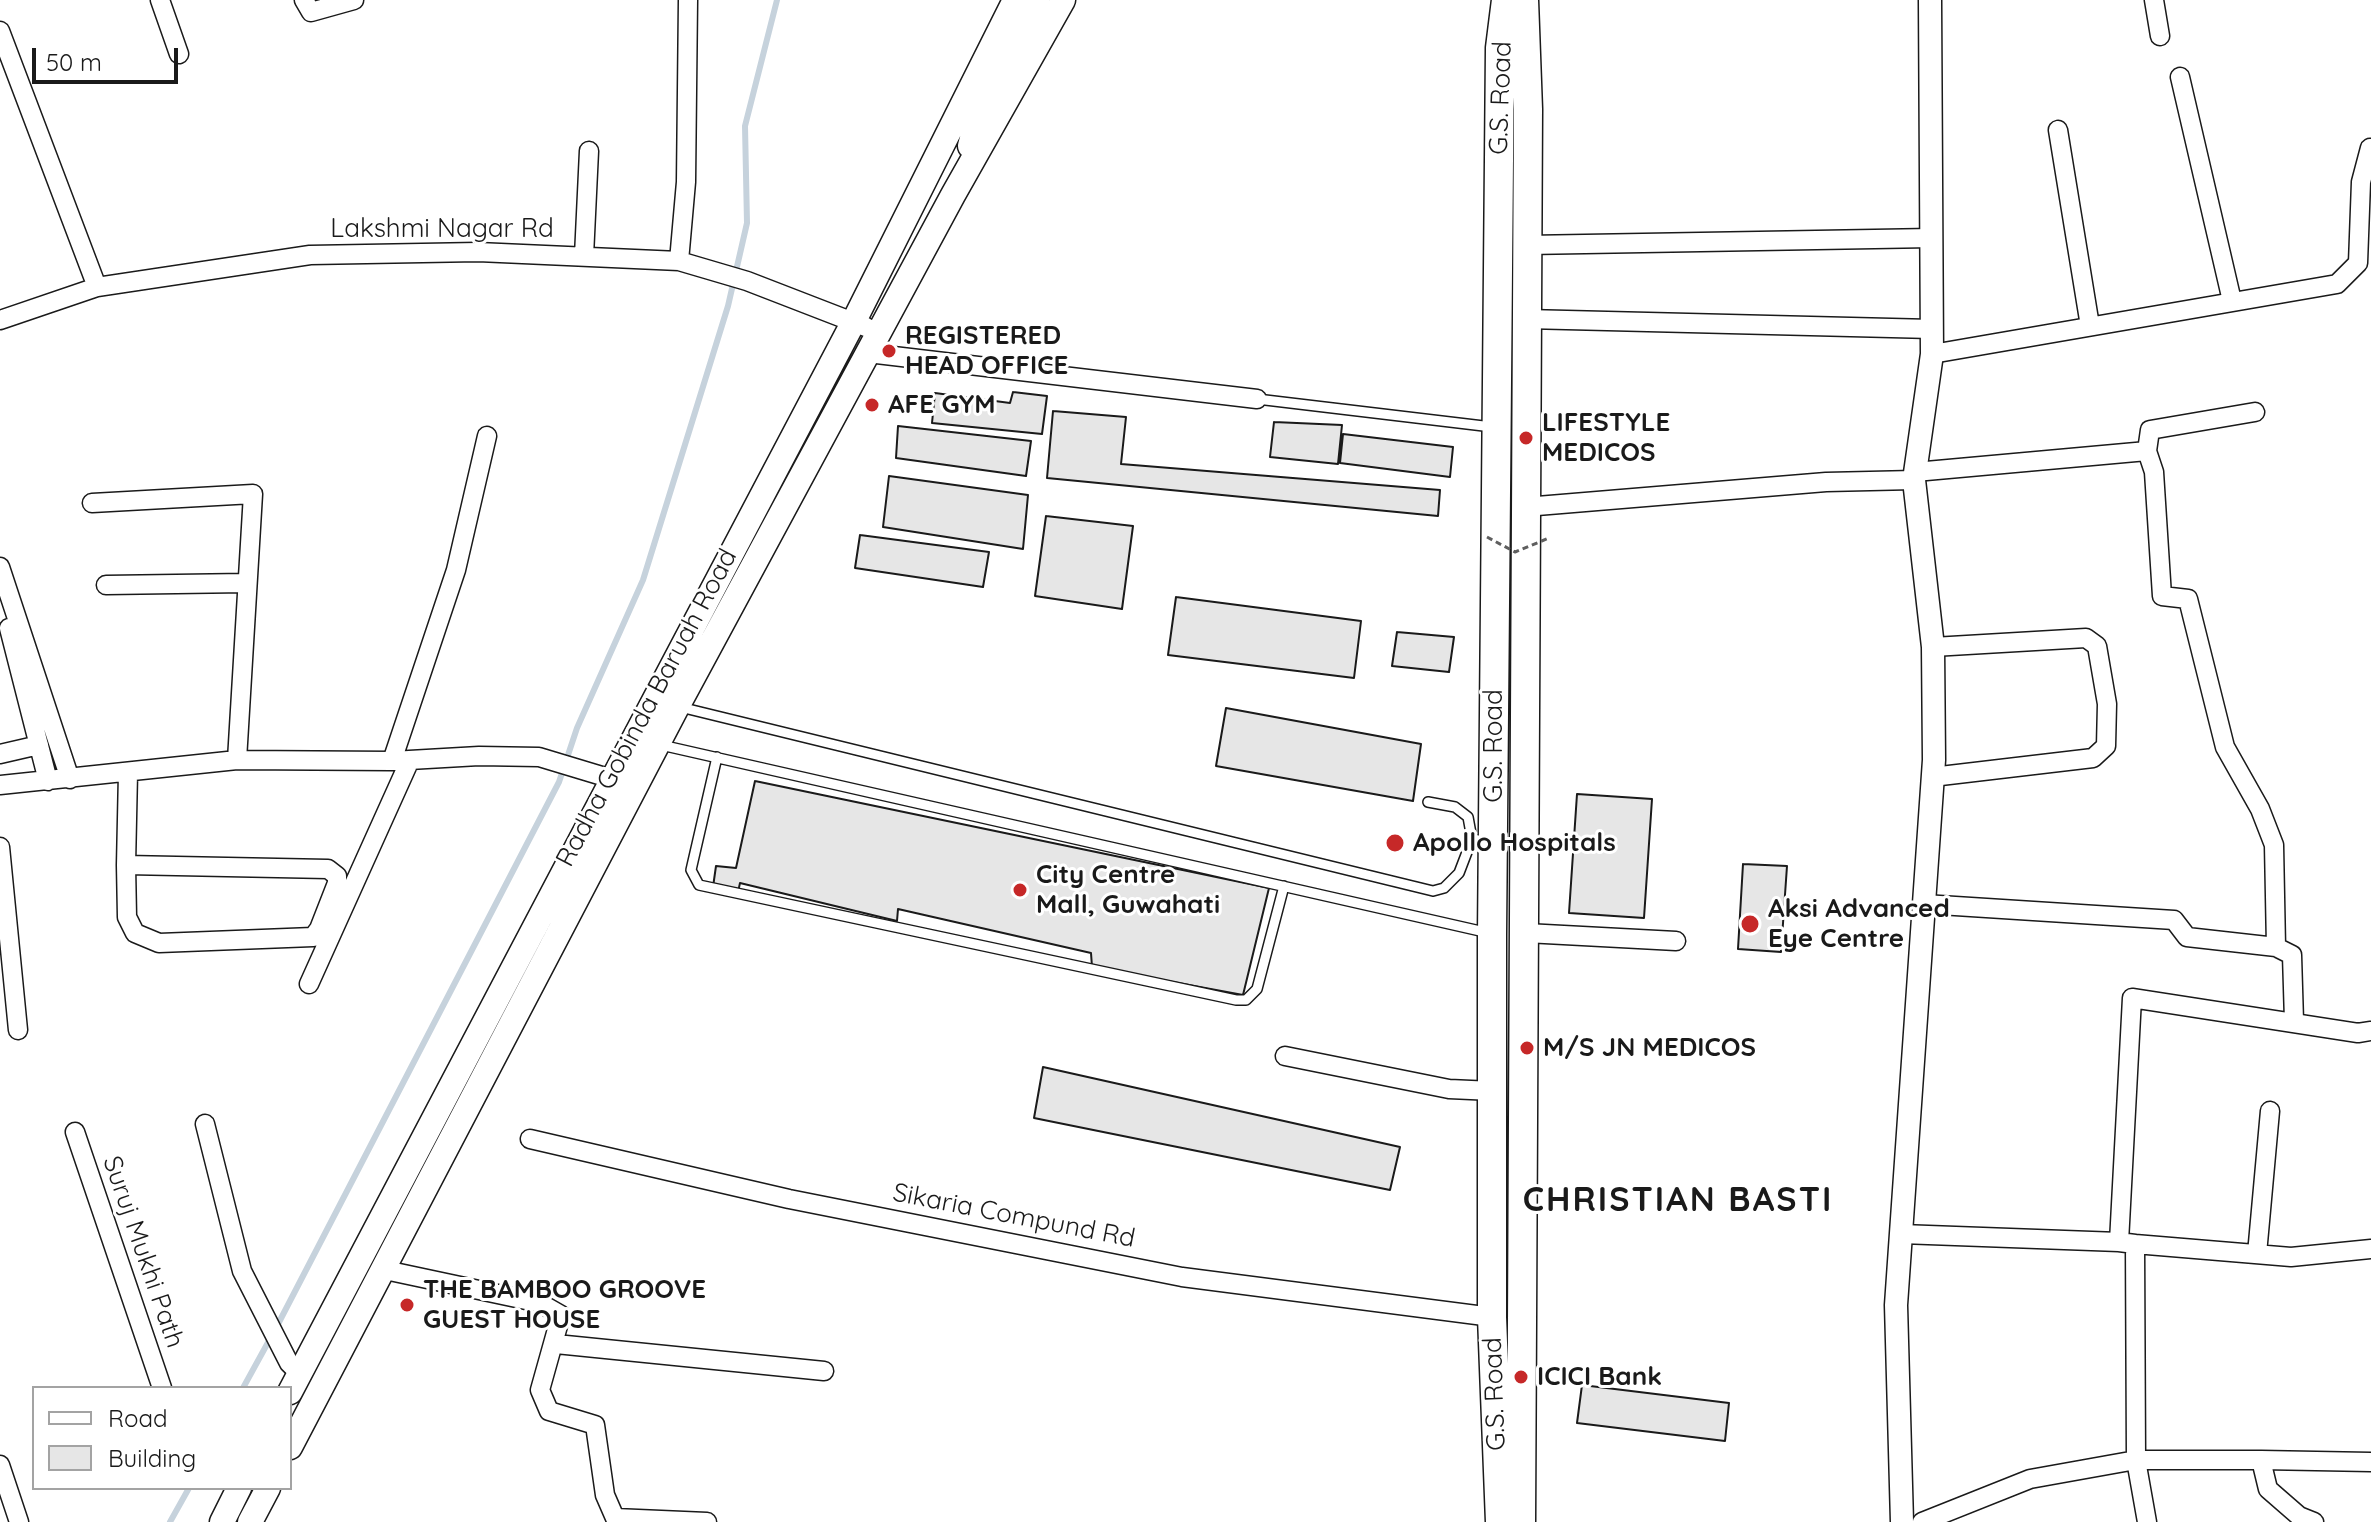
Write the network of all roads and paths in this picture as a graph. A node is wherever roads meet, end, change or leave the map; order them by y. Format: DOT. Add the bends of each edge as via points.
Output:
graph roads {
  1 [pos="160,0"];
  2 [pos="304,0"];
  3 [pos="354,0"];
  4 [pos="688,0"];
  5 [pos="1015,0"];
  6 [pos="1037,0"];
  7 [pos="1063,0"];
  8 [pos="1931,0"];
  9 [pos="2154,0"];
  10 [pos="1515,7"];
  11 [pos="0,31"];
  12 [pos="2160,36"];
  13 [pos="179,54"];
  14 [pos="2180,77"];
  15 [pos="983,105"];
  16 [pos="2058,130"];
  17 [pos="2370,148"];
  18 [pos="589,151"];
  19 [pos="933,162"];
  20 [pos="961,181"];
  21 [pos="1932,238"];
  22 [pos="2365,239"];
  23 [pos="1527,245"];
  24 [pos="584,256"];
  25 [pos="679,261"];
  26 [pos="97,287"];
  27 [pos="2232,301"];
  28 [pos="1526,319"];
  29 [pos="0,320"];
  30 [pos="854,321"];
  31 [pos="2090,326"];
  32 [pos="1932,329"];
  33 [pos="873,343"];
  34 [pos="1932,354"];
  35 [pos="1257,399"];
  36 [pos="2255,412"];
  37 [pos="1496,427"];
  38 [pos="487,436"];
  39 [pos="2147,451"];
  40 [pos="1915,476"];
  41 [pos="92,503"];
  42 [pos="1525,507"];
  43 [pos="1487,537"];
  44 [pos="1549,538"];
  45 [pos="0,567"];
  46 [pos="246,583"];
  47 [pos="106,585"];
  48 [pos="0,594"];
  49 [pos="1933,647"];
  50 [pos="9,663"];
  51 [pos="677,707"];
  52 [pos="657,744"];
  53 [pos="39,745"];
  54 [pos="0,754"];
  55 [pos="717,757"];
  56 [pos="237,760"];
  57 [pos="401,760"];
  58 [pos="128,773"];
  59 [pos="1932,777"];
  60 [pos="70,779"];
  61 [pos="612,779"];
  62 [pos="48,781"];
  63 [pos="0,785"];
  64 [pos="1428,802"];
  65 [pos="0,847"];
  66 [pos="1480,852"];
  67 [pos="126,865"];
  68 [pos="1284,886"];
  69 [pos="1924,904"];
  70 [pos="1526,933"];
  71 [pos="1492,934"];
  72 [pos="1676,941"];
  73 [pos="2276,947"];
  74 [pos="309,984"];
  75 [pos="2294,1021"];
  76 [pos="18,1030"];
  77 [pos="2371,1031"];
  78 [pos="1285,1056"];
  79 [pos="1493,1091"];
  80 [pos="2270,1111"];
  81 [pos="205,1124"];
  82 [pos="75,1132"];
  83 [pos="530,1139"];
  84 [pos="1901,1234"];
  85 [pos="2127,1243"];
  86 [pos="2371,1249"];
  87 [pos="2257,1254"];
  88 [pos="385,1270"];
  89 [pos="1492,1317"];
  90 [pos="556,1344"];
  91 [pos="824,1371"];
  92 [pos="295,1383"];
  93 [pos="161,1386"];
  94 [pos="292,1443"];
  95 [pos="2136,1460"];
  96 [pos="2261,1460"];
  97 [pos="2371,1462"];
  98 [pos="0,1465"];
  99 [pos="267,1490"];
  100 [pos="232,1491"];
  101 [pos="19,1522"];
  102 [pos="222,1522"];
  103 [pos="250,1522"];
  104 [pos="707,1522"];
  105 [pos="1500,1522"];
  106 [pos="1521,1522"];
  107 [pos="1902,1522"];
  108 [pos="1922,1522"];
  109 [pos="2147,1522"];
  110 [pos="2314,1522"];
  1 -- 13 [label="street"];
  2 -- 3 [label="street" via="311,12"];
  4 -- 25 [label="street" via="686,182"];
  5 -- 19 [label="main road, Radha Gobinda Baruah Road"];
  6 -- 15 [label="main road"];
  7 -- 20 [label="main road, Radha Gobinda Baruah Road"];
  8 -- 21 [label="street"];
  9 -- 12 [label="street"];
  10 -- 23 [label="main road, G.S. Road" via="1528,47"];
  10 -- 37 [label="main road, G.S. Road" via="1500,48"];
  11 -- 26 [label="street"];
  14 -- 27 [label="street"];
  15 -- 19 [label="main road"];
  15 -- 20 [label="main road"];
  16 -- 31 [label="street"];
  17 -- 22 [label="street" via="2361,182"];
  18 -- 24 [label="street"];
  19 -- 30 [label="main road, Radha Gobinda Baruah Road"];
  20 -- 33 [label="main road, Radha Gobinda Baruah Road"];
  21 -- 23 [label="street"];
  21 -- 32 [label="street"];
  22 -- 27 [label="street" via="2358,263 2337,284"];
  23 -- 28 [label="main road, G.S. Road"];
  24 -- 25 [label="street, Lakshmi Nagar Rd"];
  24 -- 26 [label="street, Lakshmi Nagar Rd" via="310,255"];
  25 -- 30 [label="street, Lakshmi Nagar Rd"];
  26 -- 29 [label="street, Lakshmi Nagar Rd"];
  27 -- 31 [label="street"];
  28 -- 32 [label="street"];
  28 -- 42 [label="main road, G.S. Road"];
  30 -- 33 [label="street, Lakshmi Nagar Rd"];
  30 -- 61 [label="main road, Radha Gobinda Baruah Road"];
  31 -- 34 [label="street"];
  32 -- 34 [label="street"];
  33 -- 35 [label="street, Lakshmi Nagar Rd"];
  33 -- 51 [label="main road, Radha Gobinda Baruah Road"];
  34 -- 40 [label="street"];
  35 -- 37 [label="lane"];
  36 -- 39 [label="street" via="2150,430"];
  37 -- 66 [label="main road, G.S. Road"];
  38 -- 57 [label="street" via="456,570"];
  39 -- 40 [label="street"];
  39 -- 73 [label="street" via="2154,472 2162,596 2188,599 2225,747 2274,845"];
  40 -- 42 [label="street"];
  40 -- 49 [label="street"];
  41 -- 46 [label="street" via="253,494"];
  42 -- 70 [label="main road, G.S. Road"];
  43 -- 44 [label="path, bridge" via="1515,552"];
  45 -- 60 [label="street"];
  46 -- 47 [label="street"];
  46 -- 56 [label="street"];
  48 -- 50 [label="street"];
  49 -- 59 [label="street"];
  49 -- 59 [label="street" via="2086,638 2097,646 2107,704 2106,746 2093,758"];
  50 -- 53 [label="street"];
  51 -- 52 [label="main road, Radha Gobinda Baruah Road"];
  51 -- 66 [label="lane" via="1433,891 1451,882"];
  52 -- 55 [label="lane"];
  52 -- 88 [label="main road, Radha Gobinda Baruah Road"];
  53 -- 54 [label="street"];
  53 -- 62 [label="street"];
  55 -- 68 [label="lane"];
  55 -- 68 [label="lane" via="691,870 699,885 1236,1000 1246,1000 1257,989"];
  56 -- 57 [label="street"];
  56 -- 58 [label="street"];
  57 -- 61 [label="street" via="539,757"];
  57 -- 74 [label="street"];
  58 -- 60 [label="street"];
  58 -- 67 [label="street"];
  59 -- 69 [label="street"];
  60 -- 62 [label="street"];
  61 -- 92 [label="main road, Radha Gobinda Baruah Road"];
  62 -- 63 [label="street"];
  64 -- 66 [label="lane" via="1455,807 1468,817"];
  65 -- 76 [label="street"];
  66 -- 71 [label="main road, G.S. Road"];
  67 -- 67 [label="street" via="328,869 337,883 313,937 159,943 135,933 127,917"];
  68 -- 71 [label="lane"];
  69 -- 73 [label="street" via="2174,920 2187,937"];
  69 -- 84 [label="street"];
  70 -- 72 [label="street"];
  70 -- 106 [label="main road, G.S. Road"];
  71 -- 79 [label="main road, G.S. Road"];
  73 -- 75 [label="street" via="2292,955"];
  75 -- 77 [label="street"];
  75 -- 85 [label="street" via="2132,998"];
  78 -- 79 [label="street" via="1449,1089"];
  79 -- 89 [label="main road, G.S. Road"];
  80 -- 87 [label="street"];
  81 -- 92 [label="street" via="242,1271"];
  82 -- 93 [label="street, Suruj Mukhi Path"];
  83 -- 89 [label="street, Sikaria Compund Rd" via="789,1199 1182,1277"];
  84 -- 85 [label="street"];
  84 -- 107 [label="street" via="1896,1305"];
  85 -- 87 [label="street"];
  85 -- 95 [label="street"];
  86 -- 87 [label="street" via="2291,1257"];
  88 -- 90 [label="street" via="540,1303 561,1315"];
  88 -- 94 [label="main road, Radha Gobinda Baruah Road"];
  89 -- 105 [label="main road, G.S. Road"];
  90 -- 91 [label="street"];
  90 -- 104 [label="street" via="540,1390 549,1411 595,1425 605,1495 615,1518"];
  95 -- 96 [label="street"];
  95 -- 108 [label="street" via="2030,1479"];
  95 -- 109 [label="street"];
  96 -- 97 [label="street"];
  96 -- 110 [label="street" via="2268,1489"];
  98 -- 101 [label="street"];
  99 -- 103 [label="main road"];
  100 -- 102 [label="main road"];
}
